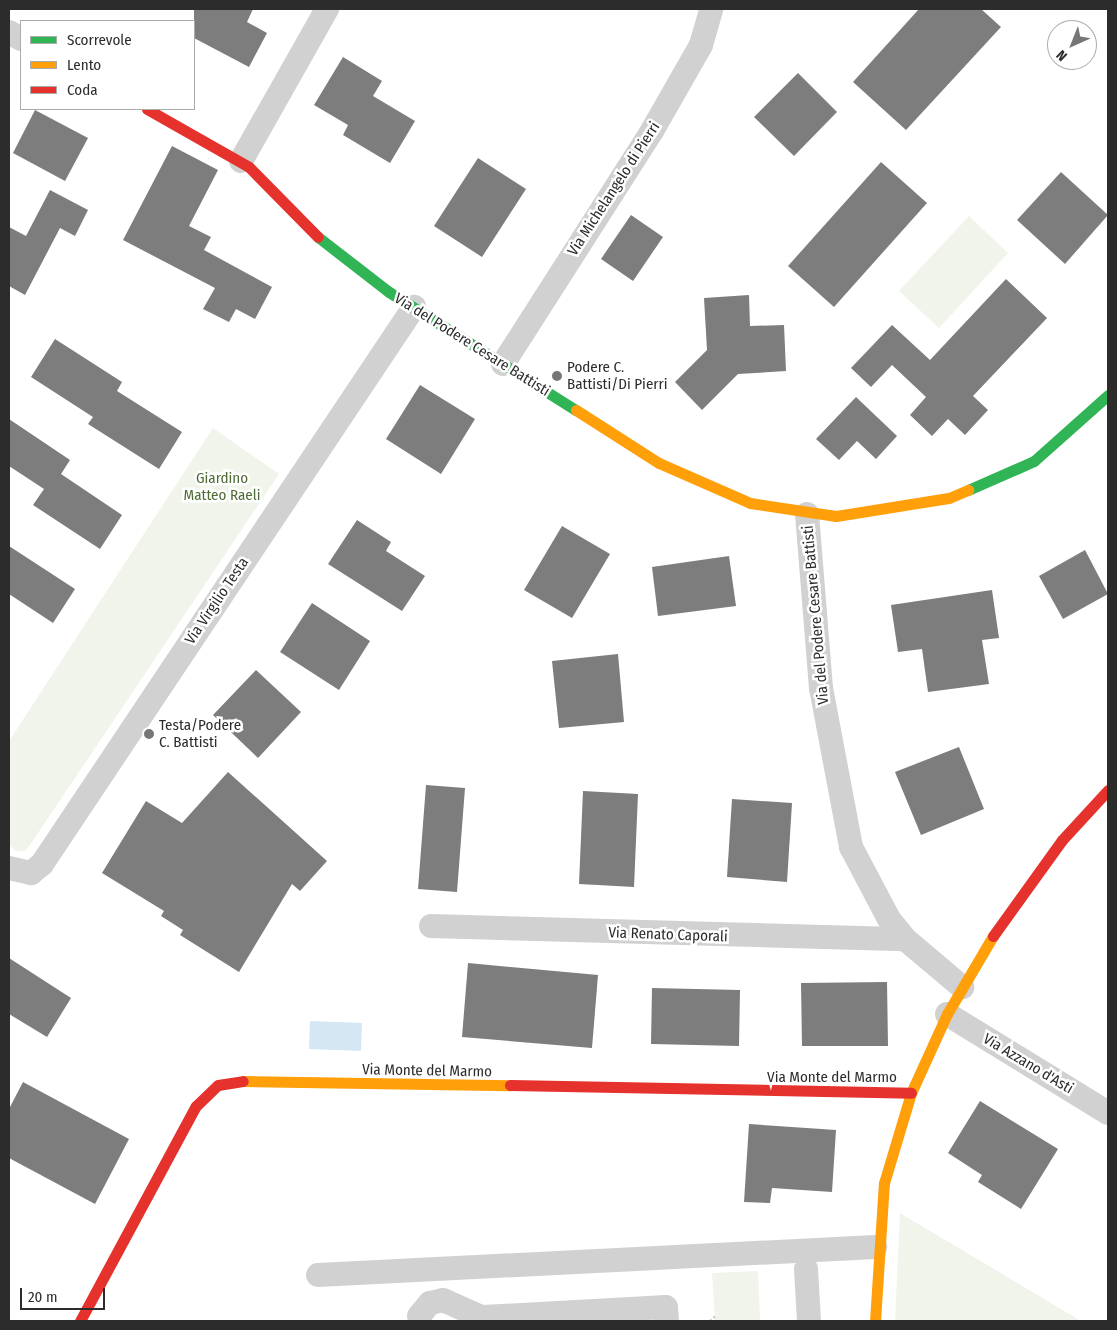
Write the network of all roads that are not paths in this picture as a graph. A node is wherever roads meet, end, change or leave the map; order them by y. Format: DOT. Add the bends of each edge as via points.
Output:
graph roads {
  1 [pos="327,9"];
  2 [pos="711,9"];
  3 [pos="149,110"];
  4 [pos="241,161"];
  5 [pos="414,307"];
  6 [pos="503,364"];
  7 [pos="1108,395"];
  8 [pos="807,514"];
  9 [pos="1108,790"];
  10 [pos="20,871"];
  11 [pos="431,926"];
  12 [pos="905,939"];
  13 [pos="962,987"];
  14 [pos="947,1014"];
  15 [pos="911,1093"];
  16 [pos="1108,1113"];
  17 [pos="875,1247"];
  18 [pos="806,1270"];
  19 [pos="318,1274"];
  20 [pos="419,1316"];
  21 [pos="486,1319"];
  22 [pos="80,1321"];
  23 [pos="667,1321"];
  24 [pos="809,1321"];
  25 [pos="876,1321"];
  1 -- 4 [label="street"];
  2 -- 6 [label="street, Via Michelangelo di Pierri" via="702,45"];
  3 -- 4 [label="street, Via del Podere Cesare Battisti"];
  4 -- 5 [label="street, Via del Podere Cesare Battisti" via="329,248"];
  5 -- 6 [label="street, Via del Podere Cesare Battisti"];
  5 -- 10 [label="street, Via Virgilio Testa" via="50,853"];
  6 -- 8 [label="street, Via del Podere Cesare Battisti" via="693,481 750,503"];
  7 -- 8 [label="street" via="1054,447 980,487 934,503 880,513"];
  8 -- 12 [label="street, Via del Podere Cesare Battisti" via="821,688 844,822 868,886"];
  9 -- 13 [label="street, Via Monte del Marmo" via="1021,892"];
  11 -- 12 [label="street, Via Renato Caporali"];
  12 -- 13 [label="street, Via del Podere Cesare Battisti"];
  13 -- 14 [label="street, Via Monte del Marmo"];
  14 -- 15 [label="street, Via Monte del Marmo"];
  14 -- 16 [label="street, Via Azzano d'Asti"];
  15 -- 17 [label="street, Via Monte del Marmo" via="884,1183"];
  15 -- 22 [label="street, Via Monte del Marmo" via="247,1080 218,1084 196,1106 183,1127"];
  17 -- 19 [label="street"];
  17 -- 25 [label="street, Via Monte del Marmo"];
  18 -- 24 [label="street"];
  20 -- 21 [label="street" via="430,1303 443,1300"];
  21 -- 23 [label="street" via="666,1307"];
}
